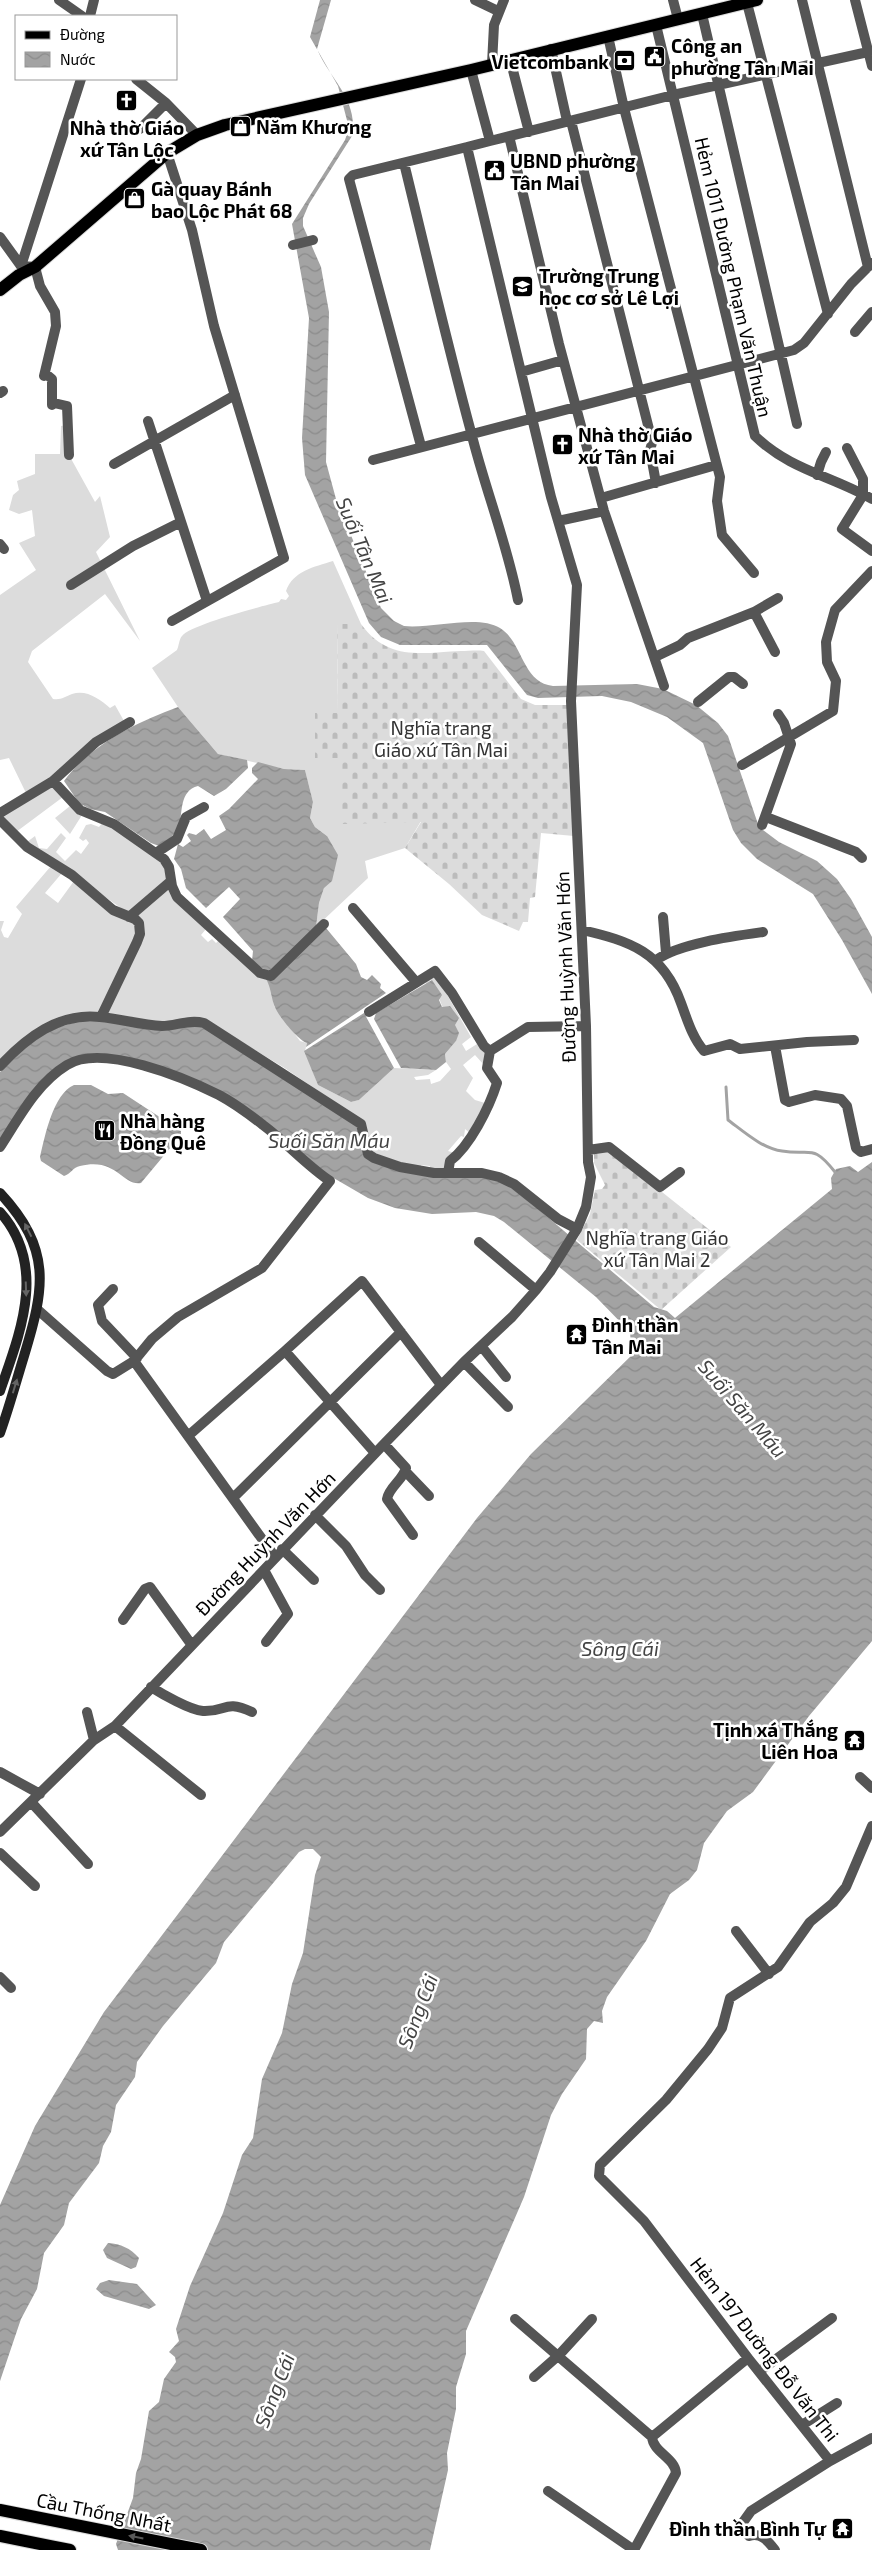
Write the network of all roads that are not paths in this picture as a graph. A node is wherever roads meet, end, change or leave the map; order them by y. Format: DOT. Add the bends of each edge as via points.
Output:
graph roads {
  1 [pos="59,0"];
  2 [pos="94,0"];
  3 [pos="475,0"];
  4 [pos="504,0"];
  5 [pos="673,0"];
  6 [pos="802,0"];
  7 [pos="855,0"];
  8 [pos="752,2"];
  9 [pos="498,11"];
  10 [pos="702,14"];
  11 [pos="81,15"];
  12 [pos="90,15"];
  13 [pos="678,20"];
  14 [pos="656,25"];
  15 [pos="608,36"];
  16 [pos="551,49"];
  17 [pos="868,52"];
  18 [pos="510,59"];
  19 [pos="818,62"];
  20 [pos="492,64"];
  21 [pos="872,66"];
  22 [pos="471,70"];
  23 [pos="764,75"];
  24 [pos="81,80"];
  25 [pos="137,80"];
  26 [pos="718,85"];
  27 [pos="673,95"];
  28 [pos="166,103"];
  29 [pos="624,108"];
  30 [pos="569,121"];
  31 [pos="140,129"];
  32 [pos="529,132"];
  33 [pos="197,135"];
  34 [pos="509,136"];
  35 [pos="490,141"];
  36 [pos="467,147"];
  37 [pos="167,153"];
  38 [pos="404,163"];
  39 [pos="0,237"];
  40 [pos="313,240"];
  41 [pos="293,245"];
  42 [pos="870,265"];
  43 [pos="21,266"];
  44 [pos="35,266"];
  45 [pos="0,290"];
  46 [pos="872,312"];
  47 [pos="828,314"];
  48 [pos="855,332"];
  49 [pos="780,354"];
  50 [pos="563,360"];
  51 [pos="738,366"];
  52 [pos="521,372"];
  53 [pos="692,375"];
  54 [pos="639,391"];
  55 [pos="235,395"];
  56 [pos="576,406"];
  57 [pos="532,418"];
  58 [pos="148,421"];
  59 [pos="796,424"];
  60 [pos="471,433"];
  61 [pos="154,441"];
  62 [pos="421,446"];
  63 [pos="847,448"];
  64 [pos="826,452"];
  65 [pos="69,455"];
  66 [pos="373,460"];
  67 [pos="114,464"];
  68 [pos="716,466"];
  69 [pos="817,475"];
  70 [pos="656,483"];
  71 [pos="601,498"];
  72 [pos="870,498"];
  73 [pos="604,511"];
  74 [pos="558,521"];
  75 [pos="181,522"];
  76 [pos="872,551"];
  77 [pos="872,570"];
  78 [pos="754,573"];
  79 [pos="71,584"];
  80 [pos="778,598"];
  81 [pos="518,600"];
  82 [pos="207,601"];
  83 [pos="754,612"];
  84 [pos="172,622"];
  85 [pos="775,652"];
  86 [pos="655,657"];
  87 [pos="744,684"];
  88 [pos="664,686"];
  89 [pos="698,702"];
  90 [pos="778,714"];
  91 [pos="130,722"];
  92 [pos="789,738"];
  93 [pos="742,764"];
  94 [pos="53,781"];
  95 [pos="204,807"];
  96 [pos="0,813"];
  97 [pos="0,820"];
  98 [pos="156,853"];
  99 [pos="862,858"];
  100 [pos="171,881"];
  101 [pos="353,908"];
  102 [pos="129,917"];
  103 [pos="663,917"];
  104 [pos="324,924"];
  105 [pos="582,930"];
  106 [pos="764,932"];
  107 [pos="666,953"];
  108 [pos="656,960"];
  109 [pos="416,982"];
  110 [pos="369,1012"];
  111 [pos="101,1017"];
  112 [pos="586,1026"];
  113 [pos="854,1040"];
  114 [pos="775,1046"];
  115 [pos="490,1050"];
  116 [pos="0,1066"];
  117 [pos="0,1147"];
  118 [pos="872,1149"];
  119 [pos="588,1150"];
  120 [pos="680,1172"];
  121 [pos="448,1173"];
  122 [pos="0,1192"];
  123 [pos="0,1212"];
  124 [pos="577,1228"];
  125 [pos="479,1242"];
  126 [pos="113,1289"];
  127 [pos="536,1290"];
  128 [pos="38,1310"];
  129 [pos="401,1332"];
  130 [pos="482,1347"];
  131 [pos="285,1352"];
  132 [pos="136,1359"];
  133 [pos="464,1362"];
  134 [pos="506,1377"];
  135 [pos="441,1384"];
  136 [pos="0,1391"];
  137 [pos="330,1401"];
  138 [pos="508,1407"];
  139 [pos="0,1433"];
  140 [pos="188,1436"];
  141 [pos="384,1444"];
  142 [pos="375,1453"];
  143 [pos="406,1472"];
  144 [pos="429,1496"];
  145 [pos="233,1498"];
  146 [pos="315,1515"];
  147 [pos="413,1535"];
  148 [pos="278,1553"];
  149 [pos="264,1570"];
  150 [pos="314,1580"];
  151 [pos="380,1590"];
  152 [pos="122,1620"];
  153 [pos="266,1642"];
  154 [pos="191,1644"];
  155 [pos="151,1687"];
  156 [pos="87,1712"];
  157 [pos="252,1712"];
  158 [pos="116,1726"];
  159 [pos="94,1740"];
  160 [pos="0,1772"];
  161 [pos="860,1777"];
  162 [pos="872,1788"];
  163 [pos="40,1794"];
  164 [pos="201,1795"];
  165 [pos="31,1802"];
  166 [pos="872,1826"];
  167 [pos="0,1832"];
  168 [pos="0,1853"];
  169 [pos="88,1864"];
  170 [pos="35,1886"];
  171 [pos="736,1931"];
  172 [pos="768,1974"];
  173 [pos="0,1977"];
  174 [pos="11,1988"];
  175 [pos="832,2318"];
  176 [pos="515,2319"];
  177 [pos="592,2319"];
  178 [pos="559,2355"];
  179 [pos="748,2358"];
  180 [pos="760,2371"];
  181 [pos="534,2376"];
  182 [pos="837,2403"];
  183 [pos="802,2426"];
  184 [pos="652,2437"];
  185 [pos="872,2438"];
  186 [pos="830,2461"];
  187 [pos="548,2491"];
  188 [pos="0,2510"];
  189 [pos="0,2536"];
  190 [pos="70,2550"];
  191 [pos="201,2550"];
  192 [pos="634,2550"];
  193 [pos="774,2550"];
  1 -- 11 [label="street"];
  2 -- 12 [label="street"];
  3 -- 9 [label="street"];
  4 -- 9 [label="street"];
  5 -- 13 [label="street"];
  6 -- 19 [label="street"];
  7 -- 17 [label="street"];
  8 -- 10 [label="main road"];
  8 -- 23 [label="street"];
  9 -- 20 [label="street"];
  10 -- 13 [label="main road"];
  10 -- 26 [label="street"];
  13 -- 14 [label="main road"];
  14 -- 15 [label="main road"];
  14 -- 27 [label="street, Hẻm 1011 Đường Phạm Văn Thuận"];
  15 -- 16 [label="main road"];
  15 -- 29 [label="street"];
  16 -- 18 [label="main road"];
  16 -- 30 [label="street"];
  17 -- 19 [label="street"];
  17 -- 21 [label="street"];
  18 -- 20 [label="main road"];
  18 -- 32 [label="street"];
  19 -- 23 [label="street"];
  19 -- 42 [label="street"];
  20 -- 22 [label="main road"];
  22 -- 33 [label="main road" via="225,125"];
  22 -- 35 [label="street"];
  23 -- 26 [label="street"];
  23 -- 47 [label="street"];
  24 -- 43 [label="street"];
  25 -- 28 [label="street"];
  26 -- 27 [label="street"];
  26 -- 49 [label="street"];
  27 -- 29 [label="street"];
  27 -- 51 [label="street, Hẻm 1011 Đường Phạm Văn Thuận"];
  28 -- 31 [label="street"];
  28 -- 33 [label="street"];
  29 -- 30 [label="street"];
  29 -- 53 [label="street"];
  30 -- 32 [label="street"];
  30 -- 54 [label="street"];
  32 -- 34 [label="street"];
  33 -- 37 [label="main road"];
  34 -- 35 [label="street"];
  34 -- 50 [label="street"];
  35 -- 36 [label="street"];
  36 -- 38 [label="street"];
  36 -- 52 [label="street"];
  37 -- 44 [label="main road"];
  37 -- 55 [label="street" via="192,230 214,326"];
  38 -- 60 [label="street"];
  38 -- 62 [label="street" via="353,175 350,179"];
  39 -- 43 [label="street"];
  40 -- 41 [label="street"];
  42 -- 47 [label="street"];
  43 -- 44 [label="street"];
  44 -- 45 [label="main road"];
  44 -- 65 [label="street" via="40,286 55,312 56,326 44,376 46,374 52,379 52,405 67,406"];
  46 -- 48 [label="street"];
  47 -- 49 [label="street" via="800,347"];
  49 -- 51 [label="street"];
  49 -- 59 [label="street"];
  50 -- 52 [label="street"];
  50 -- 56 [label="street"];
  51 -- 53 [label="street"];
  51 -- 69 [label="street, Hẻm 1011 Đường Phạm Văn Thuận" via="755,436 792,463"];
  52 -- 57 [label="street"];
  53 -- 54 [label="street"];
  53 -- 68 [label="street"];
  54 -- 56 [label="street"];
  54 -- 70 [label="street" via="650,433"];
  55 -- 61 [label="street"];
  55 -- 82 [label="street" via="284,558"];
  56 -- 57 [label="street"];
  56 -- 71 [label="street"];
  57 -- 60 [label="street"];
  57 -- 74 [label="street"];
  58 -- 61 [label="street"];
  60 -- 62 [label="street"];
  60 -- 81 [label="street" via="509,557"];
  61 -- 67 [label="street"];
  61 -- 75 [label="street"];
  62 -- 66 [label="street"];
  63 -- 72 [label="street"];
  64 -- 69 [label="street"];
  68 -- 70 [label="street"];
  68 -- 78 [label="street" via="720,477 717,501 722,535"];
  69 -- 72 [label="street, Hẻm 1011 Đường Phạm Văn Thuận"];
  70 -- 71 [label="street"];
  71 -- 73 [label="street"];
  72 -- 76 [label="street" via="842,529"];
  73 -- 74 [label="street"];
  73 -- 86 [label="street"];
  74 -- 105 [label="street, Đường Huỳnh Văn Hớn" via="576,585 571,701"];
  75 -- 79 [label="street"];
  75 -- 82 [label="street"];
  77 -- 92 [label="street" via="835,610 826,642 827,662 836,681 833,711"];
  80 -- 83 [label="street"];
  82 -- 84 [label="street"];
  83 -- 85 [label="street"];
  83 -- 86 [label="street" via="688,638"];
  86 -- 88 [label="street"];
  87 -- 89 [label="street" via="729,677"];
  90 -- 92 [label="street"];
  91 -- 94 [label="street" via="96,742"];
  92 -- 93 [label="street"];
  92 -- 99 [label="street" via="791,744 764,821 856,852"];
  94 -- 96 [label="street"];
  94 -- 98 [label="street" via="80,810 114,824"];
  95 -- 98 [label="street" via="186,817 177,839"];
  97 -- 102 [label="street" via="27,847 72,875 113,910"];
  98 -- 100 [label="street" via="167,862"];
  100 -- 102 [label="street"];
  100 -- 104 [label="street" via="174,892 183,903 263,974 271,976"];
  101 -- 109 [label="street"];
  102 -- 111 [label="street" via="139,923 140,934"];
  103 -- 107 [label="street"];
  105 -- 108 [label="street" via="617,938"];
  105 -- 112 [label="street, Đường Huỳnh Văn Hớn"];
  106 -- 107 [label="street" via="727,937"];
  107 -- 108 [label="street"];
  108 -- 114 [label="street" via="674,984 689,1026 704,1051 730,1044 740,1049"];
  109 -- 110 [label="street"];
  109 -- 115 [label="street" via="432,972 438,973 470,1026"];
  111 -- 116 [label="street" via="62,1021 46,1028 17,1048"];
  111 -- 121 [label="street" via="160,1026 196,1021 204,1023 361,1124 368,1154 374,1158 434,1174"];
  112 -- 115 [label="street" via="528,1027"];
  112 -- 119 [label="street, Đường Huỳnh Văn Hớn"];
  113 -- 114 [label="street"];
  114 -- 118 [label="street" via="785,1100 789,1102 814,1096 841,1099 847,1106 856,1148 861,1152"];
  115 -- 121 [label="street" via="487,1068 497,1083 494,1094 466,1146 449,1162"];
  117 -- 132 [label="street" via="33,1097 54,1074 83,1059 115,1059 143,1066 219,1095 264,1125 330,1181 262,1268 164,1327"];
  119 -- 120 [label="street" via="609,1147 660,1187"];
  119 -- 124 [label="street, Đường Huỳnh Văn Hớn" via="588,1197"];
  121 -- 124 [label="street" via="482,1173 499,1177 514,1184 558,1219"];
  128 -- 122 [label="main road, one-way" via="37,1250 27,1227"];
  123 -- 136 [label="main road, one-way" via="17,1235 24,1260 27,1294 23,1319"];
  124 -- 127 [label="street, Đường Huỳnh Văn Hớn"];
  125 -- 127 [label="street"];
  126 -- 132 [label="street" via="98,1305 100,1317"];
  127 -- 130 [label="street, Đường Huỳnh Văn Hớn"];
  128 -- 132 [label="street" via="113,1374"];
  139 -- 128 [label="main road, one-way"];
  129 -- 131 [label="street" via="362,1281"];
  129 -- 135 [label="street"];
  129 -- 137 [label="street"];
  130 -- 133 [label="street, Đường Huỳnh Văn Hớn"];
  130 -- 134 [label="street"];
  131 -- 137 [label="street"];
  131 -- 140 [label="street"];
  132 -- 140 [label="street"];
  133 -- 135 [label="street, Đường Huỳnh Văn Hớn"];
  133 -- 138 [label="street"];
  135 -- 141 [label="street, Đường Huỳnh Văn Hớn"];
  137 -- 142 [label="street"];
  137 -- 145 [label="street"];
  140 -- 145 [label="street"];
  141 -- 142 [label="street, Đường Huỳnh Văn Hớn"];
  141 -- 143 [label="street" via="405,1464"];
  142 -- 146 [label="street, Đường Huỳnh Văn Hớn"];
  143 -- 144 [label="street"];
  143 -- 147 [label="street" via="388,1493 387,1499"];
  145 -- 148 [label="street"];
  146 -- 148 [label="street, Đường Huỳnh Văn Hớn"];
  146 -- 151 [label="street" via="346,1546 365,1576"];
  148 -- 149 [label="street, Đường Huỳnh Văn Hớn"];
  148 -- 150 [label="street"];
  149 -- 153 [label="street" via="288,1614"];
  149 -- 154 [label="street, Đường Huỳnh Văn Hớn"];
  152 -- 154 [label="street" via="145,1589 150,1587"];
  154 -- 155 [label="street, Đường Huỳnh Văn Hớn"];
  155 -- 157 [label="street" via="168,1699 202,1711 236,1705"];
  155 -- 158 [label="street, Đường Huỳnh Văn Hớn"];
  156 -- 159 [label="street"];
  158 -- 159 [label="street, Đường Huỳnh Văn Hớn"];
  158 -- 164 [label="street"];
  159 -- 163 [label="street, Đường Huỳnh Văn Hớn"];
  160 -- 163 [label="street"];
  161 -- 162 [label="street"];
  163 -- 165 [label="street, Đường Huỳnh Văn Hớn"];
  165 -- 167 [label="street, Đường Huỳnh Văn Hớn"];
  165 -- 169 [label="street"];
  166 -- 172 [label="street, Hẻm 197 Đường Đỗ Văn Thi" via="846,1887 810,1922 786,1956"];
  168 -- 170 [label="street"];
  171 -- 172 [label="street"];
  172 -- 179 [label="street, Hẻm 197 Đường Đỗ Văn Thi" via="730,1998 722,2028 708,2049 666,2100 600,2165 598,2171 599,2176 633,2208 662,2244"];
  173 -- 174 [label="street"];
  175 -- 180 [label="street"];
  176 -- 178 [label="street"];
  177 -- 178 [label="street"];
  178 -- 181 [label="street"];
  178 -- 184 [label="street"];
  179 -- 180 [label="street, Hẻm 197 Đường Đỗ Văn Thi"];
  179 -- 184 [label="street"];
  180 -- 183 [label="street, Hẻm 197 Đường Đỗ Văn Thi"];
  182 -- 183 [label="street"];
  183 -- 186 [label="street, Hẻm 197 Đường Đỗ Văn Thi"];
  184 -- 192 [label="street" via="676,2473"];
  185 -- 186 [label="street, Hẻm 197 Đường Đỗ Văn Thi"];
  186 -- 193 [label="street" via="751,2511 744,2520 744,2532 766,2539"];
  187 -- 192 [label="street"];
  191 -- 188 [label="main road, Cầu Thống Nhất, one-way"];
  189 -- 190 [label="main road"];
}
